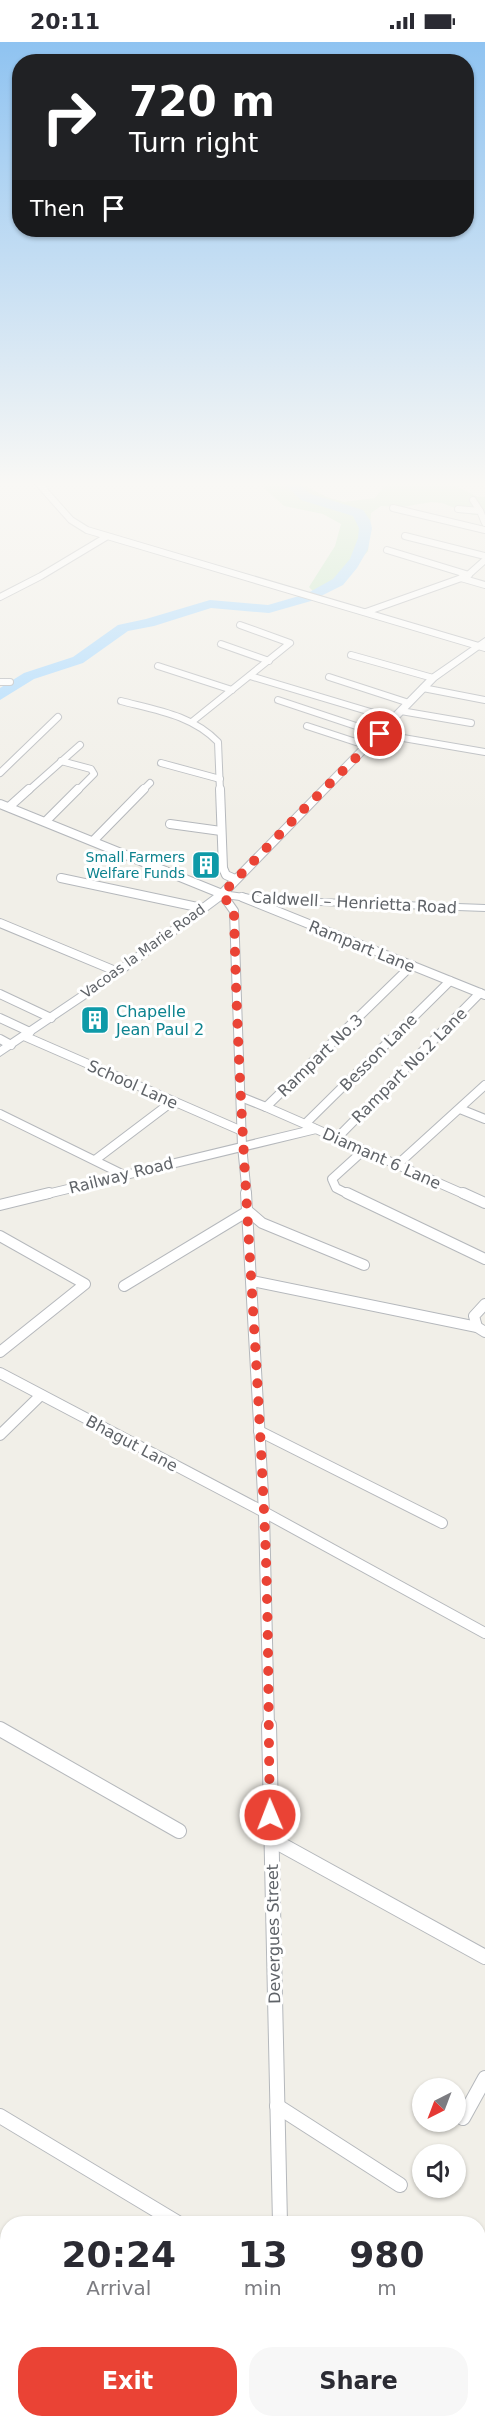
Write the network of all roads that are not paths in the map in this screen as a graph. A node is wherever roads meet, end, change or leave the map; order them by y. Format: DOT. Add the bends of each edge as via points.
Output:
graph roads {
  1 [pos="304,594"];
  2 [pos="416,594"];
  3 [pos="366,612"];
  4 [pos="240,625"];
  5 [pos="221,644"];
  6 [pos="483,645"];
  7 [pos="351,655"];
  8 [pos="269,661"];
  9 [pos="158,666"];
  10 [pos="250,676"];
  11 [pos="329,677"];
  12 [pos="434,678"];
  13 [pos="0,682"];
  14 [pos="10,682"];
  15 [pos="423,688"];
  16 [pos="232,690"];
  17 [pos="278,700"];
  18 [pos="485,700"];
  19 [pos="121,701"];
  20 [pos="409,703"];
  21 [pos="398,715"];
  22 [pos="58,717"];
  23 [pos="193,721"];
  24 [pos="471,723"];
  25 [pos="307,726"];
  26 [pos="380,734"];
  27 [pos="80,745"];
  28 [pos="368,746"];
  29 [pos="485,752"];
  30 [pos="61,761"];
  31 [pos="160,763"];
  32 [pos="0,773"];
  33 [pos="220,779"];
  34 [pos="150,783"];
  35 [pos="0,804"];
  36 [pos="9,807"];
  37 [pos="46,821"];
  38 [pos="170,824"];
  39 [pos="221,831"];
  40 [pos="94,840"];
  41 [pos="62,878"];
  42 [pos="235,879"];
  43 [pos="222,894"];
  44 [pos="239,896"];
  45 [pos="202,908"];
  46 [pos="485,908"];
  47 [pos="0,923"];
  48 [pos="412,965"];
  49 [pos="118,972"];
  50 [pos="450,981"];
  51 [pos="0,994"];
  52 [pos="482,994"];
  53 [pos="0,1018"];
  54 [pos="51,1018"];
  55 [pos="27,1034"];
  56 [pos="5,1042"];
  57 [pos="0,1052"];
  58 [pos="485,1085"];
  59 [pos="241,1096"];
  60 [pos="173,1101"];
  61 [pos="266,1107"];
  62 [pos="460,1109"];
  63 [pos="0,1114"];
  64 [pos="485,1119"];
  65 [pos="306,1124"];
  66 [pos="316,1128"];
  67 [pos="242,1131"];
  68 [pos="337,1138"];
  69 [pos="242,1146"];
  70 [pos="364,1150"];
  71 [pos="95,1160"];
  72 [pos="397,1165"];
  73 [pos="122,1174"];
  74 [pos="485,1203"];
  75 [pos="0,1204"];
  76 [pos="248,1212"];
  77 [pos="0,1236"];
  78 [pos="485,1259"];
  79 [pos="364,1265"];
  80 [pos="252,1281"];
  81 [pos="124,1286"];
  82 [pos="485,1304"];
  83 [pos="481,1329"];
  84 [pos="0,1352"];
  85 [pos="0,1373"];
  86 [pos="41,1395"];
  87 [pos="260,1431"];
  88 [pos="0,1435"];
  89 [pos="264,1512"];
  90 [pos="442,1523"];
  91 [pos="485,1633"];
  92 [pos="0,1729"];
  93 [pos="179,1831"];
  94 [pos="271,1839"];
  95 [pos="485,1957"];
  96 [pos="485,2078"];
  97 [pos="277,2106"];
  98 [pos="466,2113"];
  99 [pos="0,2116"];
  100 [pos="400,2185"];
  101 [pos="166,2216"];
  102 [pos="280,2216"];
  1 -- 3 [label="street"];
  2 -- 3 [label="street"];
  3 -- 6 [label="street"];
  4 -- 8 [label="street" via="288,641 288,646"];
  5 -- 8 [label="street"];
  6 -- 12 [label="main road, Vacoas la Marie Road"];
  7 -- 12 [label="street"];
  8 -- 10 [label="street"];
  9 -- 16 [label="street"];
  10 -- 16 [label="street"];
  10 -- 21 [label="street"];
  11 -- 20 [label="street"];
  12 -- 15 [label="main road, Vacoas la Marie Road"];
  13 -- 14 [label="street"];
  15 -- 18 [label="street"];
  15 -- 20 [label="main road, Vacoas la Marie Road"];
  16 -- 23 [label="street"];
  17 -- 26 [label="street"];
  19 -- 23 [label="street"];
  20 -- 21 [label="main road, Vacoas la Marie Road"];
  21 -- 24 [label="street"];
  21 -- 26 [label="main road, Vacoas la Marie Road"];
  22 -- 32 [label="street"];
  23 -- 33 [label="street" via="218,742"];
  25 -- 28 [label="street"];
  26 -- 28 [label="main road, Vacoas la Marie Road"];
  26 -- 29 [label="street"];
  27 -- 30 [label="street"];
  28 -- 42 [label="main road, Vacoas la Marie Road"];
  30 -- 36 [label="street"];
  30 -- 37 [label="street" via="91,769 94,774"];
  31 -- 33 [label="street"];
  33 -- 39 [label="street"];
  34 -- 40 [label="street"];
  35 -- 36 [label="street"];
  36 -- 37 [label="street"];
  37 -- 40 [label="street"];
  38 -- 39 [label="street"];
  39 -- 42 [label="street" via="223,868 226,875"];
  40 -- 43 [label="street"];
  41 -- 45 [label="street"];
  42 -- 43 [label="main road, Vacoas la Marie Road"];
  43 -- 44 [label="main road, Caldwell – Henrietta Road"];
  43 -- 45 [label="main road, Vacoas la Marie Road"];
  43 -- 59 [label="street, Devergues Street" via="234,911"];
  44 -- 46 [label="main road, Caldwell – Henrietta Road"];
  44 -- 48 [label="street, Rampart Lane"];
  45 -- 49 [label="main road, Vacoas la Marie Road"];
  47 -- 49 [label="street"];
  48 -- 50 [label="street, Rampart Lane"];
  48 -- 61 [label="street, Rampart No.3"];
  49 -- 54 [label="main road, Vacoas la Marie Road"];
  50 -- 52 [label="street, Rampart Lane"];
  50 -- 65 [label="street, Besson Lane"];
  51 -- 54 [label="street"];
  52 -- 68 [label="street, Rampart No.2 Lane"];
  53 -- 55 [label="street, School Lane"];
  54 -- 55 [label="main road, Vacoas la Marie Road"];
  55 -- 56 [label="main road, Vacoas la Marie Road"];
  55 -- 60 [label="street, School Lane"];
  56 -- 57 [label="main road, Vacoas la Marie Road"];
  58 -- 62 [label="street"];
  59 -- 61 [label="street"];
  59 -- 67 [label="street, Devergues Street"];
  60 -- 67 [label="street, School Lane"];
  60 -- 71 [label="street"];
  61 -- 65 [label="street, Rampart No.3"];
  62 -- 64 [label="street"];
  62 -- 72 [label="street"];
  63 -- 71 [label="street"];
  65 -- 66 [label="street, Rampart No.3"];
  66 -- 68 [label="street, Diamant 6 Lane"];
  66 -- 69 [label="street, Diamant 6 Lane"];
  67 -- 69 [label="street, Devergues Street"];
  68 -- 70 [label="street, Diamant 6 Lane"];
  69 -- 73 [label="street, Railway Road"];
  69 -- 76 [label="street, Devergues Street"];
  70 -- 72 [label="street, Diamant 6 Lane"];
  70 -- 78 [label="street" via="334,1175 336,1188"];
  71 -- 73 [label="street"];
  72 -- 74 [label="street, Diamant 6 Lane"];
  73 -- 75 [label="street, Railway Road"];
  76 -- 79 [label="street" via="262,1223"];
  76 -- 80 [label="street, Devergues Street"];
  76 -- 81 [label="street"];
  77 -- 84 [label="street" via="85,1284"];
  80 -- 83 [label="street"];
  80 -- 87 [label="street, Devergues Street"];
  82 -- 83 [label="street" via="474,1316"];
  85 -- 86 [label="street, Bhagut Lane"];
  86 -- 88 [label="street"];
  86 -- 89 [label="street, Bhagut Lane"];
  87 -- 89 [label="street, Devergues Street"];
  87 -- 90 [label="street"];
  89 -- 91 [label="street, Bhagut Lane"];
  89 -- 94 [label="street, Devergues Street"];
  92 -- 93 [label="street"];
  94 -- 95 [label="street"];
  94 -- 97 [label="street, Devergues Street"];
  96 -- 98 [label="street"];
  97 -- 100 [label="street"];
  97 -- 102 [label="street, Devergues Street"];
  99 -- 101 [label="street"];
}
